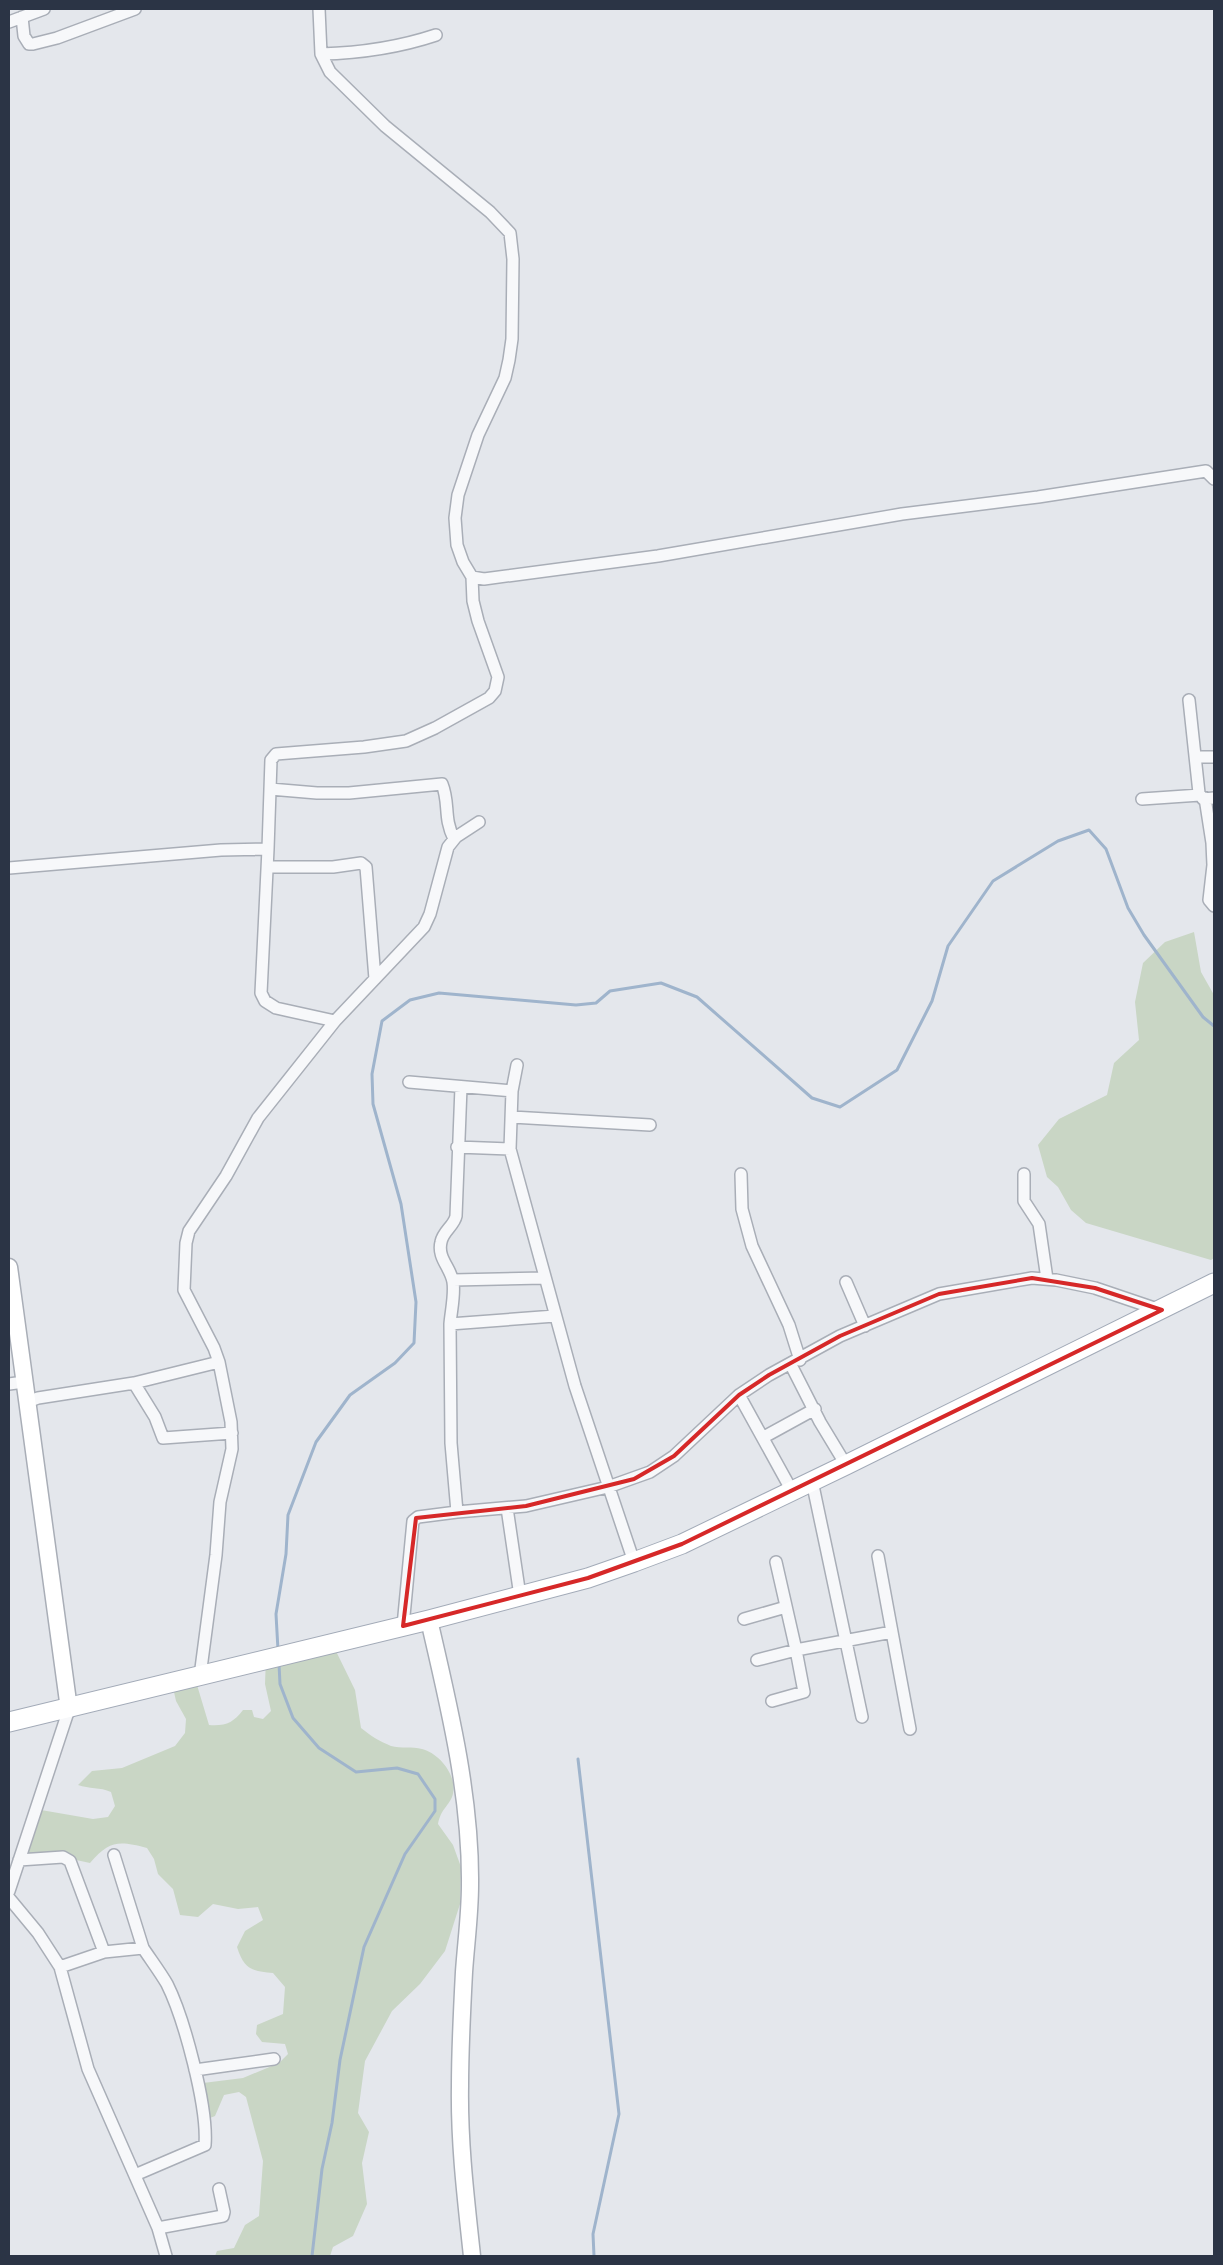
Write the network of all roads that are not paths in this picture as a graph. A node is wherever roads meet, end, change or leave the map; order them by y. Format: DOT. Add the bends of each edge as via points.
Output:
graph roads {
  1 [pos="44,9"];
  2 [pos="136,9"];
  3 [pos="319,9"];
  4 [pos="22,17"];
  5 [pos="9,22"];
  6 [pos="436,36"];
  7 [pos="321,54"];
  8 [pos="1212,473"];
  9 [pos="472,577"];
  10 [pos="1189,700"];
  11 [pos="1196,757"];
  12 [pos="1214,757"];
  13 [pos="270,789"];
  14 [pos="1206,797"];
  15 [pos="1142,799"];
  16 [pos="479,822"];
  17 [pos="454,839"];
  18 [pos="268,849"];
  19 [pos="268,867"];
  20 [pos="9,868"];
  21 [pos="1214,906"];
  22 [pos="375,979"];
  23 [pos="335,1021"];
  24 [pos="517,1065"];
  25 [pos="409,1082"];
  26 [pos="461,1087"];
  27 [pos="512,1091"];
  28 [pos="512,1117"];
  29 [pos="650,1125"];
  30 [pos="457,1146"];
  31 [pos="510,1149"];
  32 [pos="741,1174"];
  33 [pos="1024,1174"];
  34 [pos="9,1267"];
  35 [pos="544,1278"];
  36 [pos="1047,1279"];
  37 [pos="453,1280"];
  38 [pos="846,1282"];
  39 [pos="1214,1283"];
  40 [pos="1162,1310"];
  41 [pos="555,1316"];
  42 [pos="450,1324"];
  43 [pos="865,1326"];
  44 [pos="219,1362"];
  45 [pos="795,1362"];
  46 [pos="16,1383"];
  47 [pos="134,1384"];
  48 [pos="739,1395"];
  49 [pos="27,1402"];
  50 [pos="815,1409"];
  51 [pos="232,1433"];
  52 [pos="764,1437"];
  53 [pos="846,1465"];
  54 [pos="812,1482"];
  55 [pos="608,1487"];
  56 [pos="792,1491"];
  57 [pos="508,1508"];
  58 [pos="456,1512"];
  59 [pos="878,1556"];
  60 [pos="634,1562"];
  61 [pos="776,1562"];
  62 [pos="520,1596"];
  63 [pos="786,1607"];
  64 [pos="744,1619"];
  65 [pos="429,1620"];
  66 [pos="403,1626"];
  67 [pos="892,1632"];
  68 [pos="847,1639"];
  69 [pos="796,1650"];
  70 [pos="757,1660"];
  71 [pos="200,1676"];
  72 [pos="772,1700"];
  73 [pos="69,1709"];
  74 [pos="862,1717"];
  75 [pos="9,1722"];
  76 [pos="910,1729"];
  77 [pos="114,1855"];
  78 [pos="19,1860"];
  79 [pos="9,1890"];
  80 [pos="9,1898"];
  81 [pos="143,1948"];
  82 [pos="104,1952"];
  83 [pos="60,1967"];
  84 [pos="274,2059"];
  85 [pos="195,2070"];
  86 [pos="135,2175"];
  87 [pos="219,2189"];
  88 [pos="158,2228"];
  89 [pos="166,2256"];
  90 [pos="472,2256"];
  1 -- 4 [label="street"];
  2 -- 4 [label="street" via="33,44 25,39"];
  3 -- 7 [label="street"];
  4 -- 5 [label="street"];
  6 -- 7 [label="street" via="390,49"];
  7 -- 9 [label="street" via="330,72 385,126 490,212 510,233 513,259 509,360 505,378 478,435 458,495 455,518 457,545"];
  8 -- 9 [label="street" via="902,514 658,556 484,579"];
  9 -- 13 [label="street" via="478,621 498,677 495,691 489,698 406,741 276,754 271,760"];
  10 -- 11 [label="street"];
  11 -- 12 [label="street"];
  11 -- 14 [label="street"];
  13 -- 17 [label="street" via="349,793 442,784"];
  13 -- 18 [label="street"];
  14 -- 15 [label="street"];
  14 -- 21 [label="street" via="1213,865 1208,900"];
  16 -- 17 [label="street"];
  17 -- 22 [label="street" via="448,847 424,927"];
  18 -- 19 [label="street"];
  18 -- 20 [label="street"];
  19 -- 22 [label="street" via="332,867 361,863 366,866"];
  19 -- 23 [label="street" via="262,997 276,1008"];
  22 -- 23 [label="street"];
  23 -- 44 [label="street" via="258,1118 226,1176 189,1232 184,1290"];
  24 -- 27 [label="street"];
  25 -- 26 [label="street"];
  26 -- 27 [label="street"];
  26 -- 30 [label="street"];
  27 -- 28 [label="street"];
  28 -- 29 [label="street"];
  28 -- 31 [label="street"];
  30 -- 31 [label="street"];
  30 -- 37 [label="street" via="456,1219 444,1233 440,1247"];
  31 -- 35 [label="street"];
  32 -- 45 [label="street" via="742,1208 752,1246 789,1325"];
  33 -- 36 [label="street" via="1024,1202 1040,1224"];
  34 -- 46 [label="street"];
  35 -- 37 [label="street"];
  35 -- 41 [label="street"];
  36 -- 40 [label="street" via="1095,1288"];
  36 -- 43 [label="street" via="1032,1278 939,1294"];
  37 -- 42 [label="street"];
  38 -- 43 [label="street"];
  39 -- 40 [label="main road"];
  40 -- 53 [label="main road"];
  41 -- 42 [label="street"];
  41 -- 55 [label="street"];
  42 -- 58 [label="street" via="451,1443"];
  43 -- 45 [label="street" via="840,1336"];
  44 -- 47 [label="street"];
  44 -- 51 [label="street"];
  45 -- 48 [label="street"];
  45 -- 50 [label="street"];
  46 -- 49 [label="street"];
  47 -- 49 [label="street"];
  47 -- 51 [label="street" via="155,1417 163,1438"];
  48 -- 52 [label="street"];
  48 -- 55 [label="street" via="674,1456 650,1472"];
  49 -- 73 [label="street"];
  50 -- 52 [label="street"];
  50 -- 53 [label="street"];
  51 -- 71 [label="street" via="232,1449 220,1502"];
  52 -- 56 [label="street"];
  53 -- 54 [label="main road"];
  54 -- 56 [label="main road"];
  54 -- 68 [label="street"];
  55 -- 57 [label="street"];
  55 -- 60 [label="street"];
  56 -- 60 [label="main road" via="682,1544"];
  57 -- 58 [label="street"];
  57 -- 62 [label="street"];
  58 -- 66 [label="street" via="413,1520"];
  59 -- 67 [label="street"];
  60 -- 62 [label="main road"];
  61 -- 63 [label="street"];
  62 -- 65 [label="main road"];
  63 -- 64 [label="street"];
  63 -- 69 [label="street"];
  65 -- 66 [label="main road"];
  65 -- 90 [label="street" via="448,1701 467,1832 470,1885 460,2087 463,2172"];
  66 -- 71 [label="main road"];
  67 -- 68 [label="street"];
  67 -- 76 [label="street"];
  68 -- 69 [label="street"];
  68 -- 74 [label="street"];
  69 -- 70 [label="street"];
  69 -- 72 [label="street" via="804,1692"];
  71 -- 73 [label="main road"];
  73 -- 75 [label="main road"];
  73 -- 78 [label="street"];
  77 -- 81 [label="street"];
  78 -- 79 [label="street"];
  78 -- 82 [label="street" via="63,1857 70,1861"];
  80 -- 83 [label="street" via="38,1933"];
  81 -- 82 [label="street"];
  81 -- 85 [label="street" via="167,1984"];
  82 -- 83 [label="street"];
  83 -- 86 [label="street" via="88,2069"];
  84 -- 85 [label="street"];
  85 -- 86 [label="street" via="203,2110 205,2145"];
  86 -- 88 [label="street"];
  87 -- 88 [label="street" via="223,2216"];
  88 -- 89 [label="street"];
}
